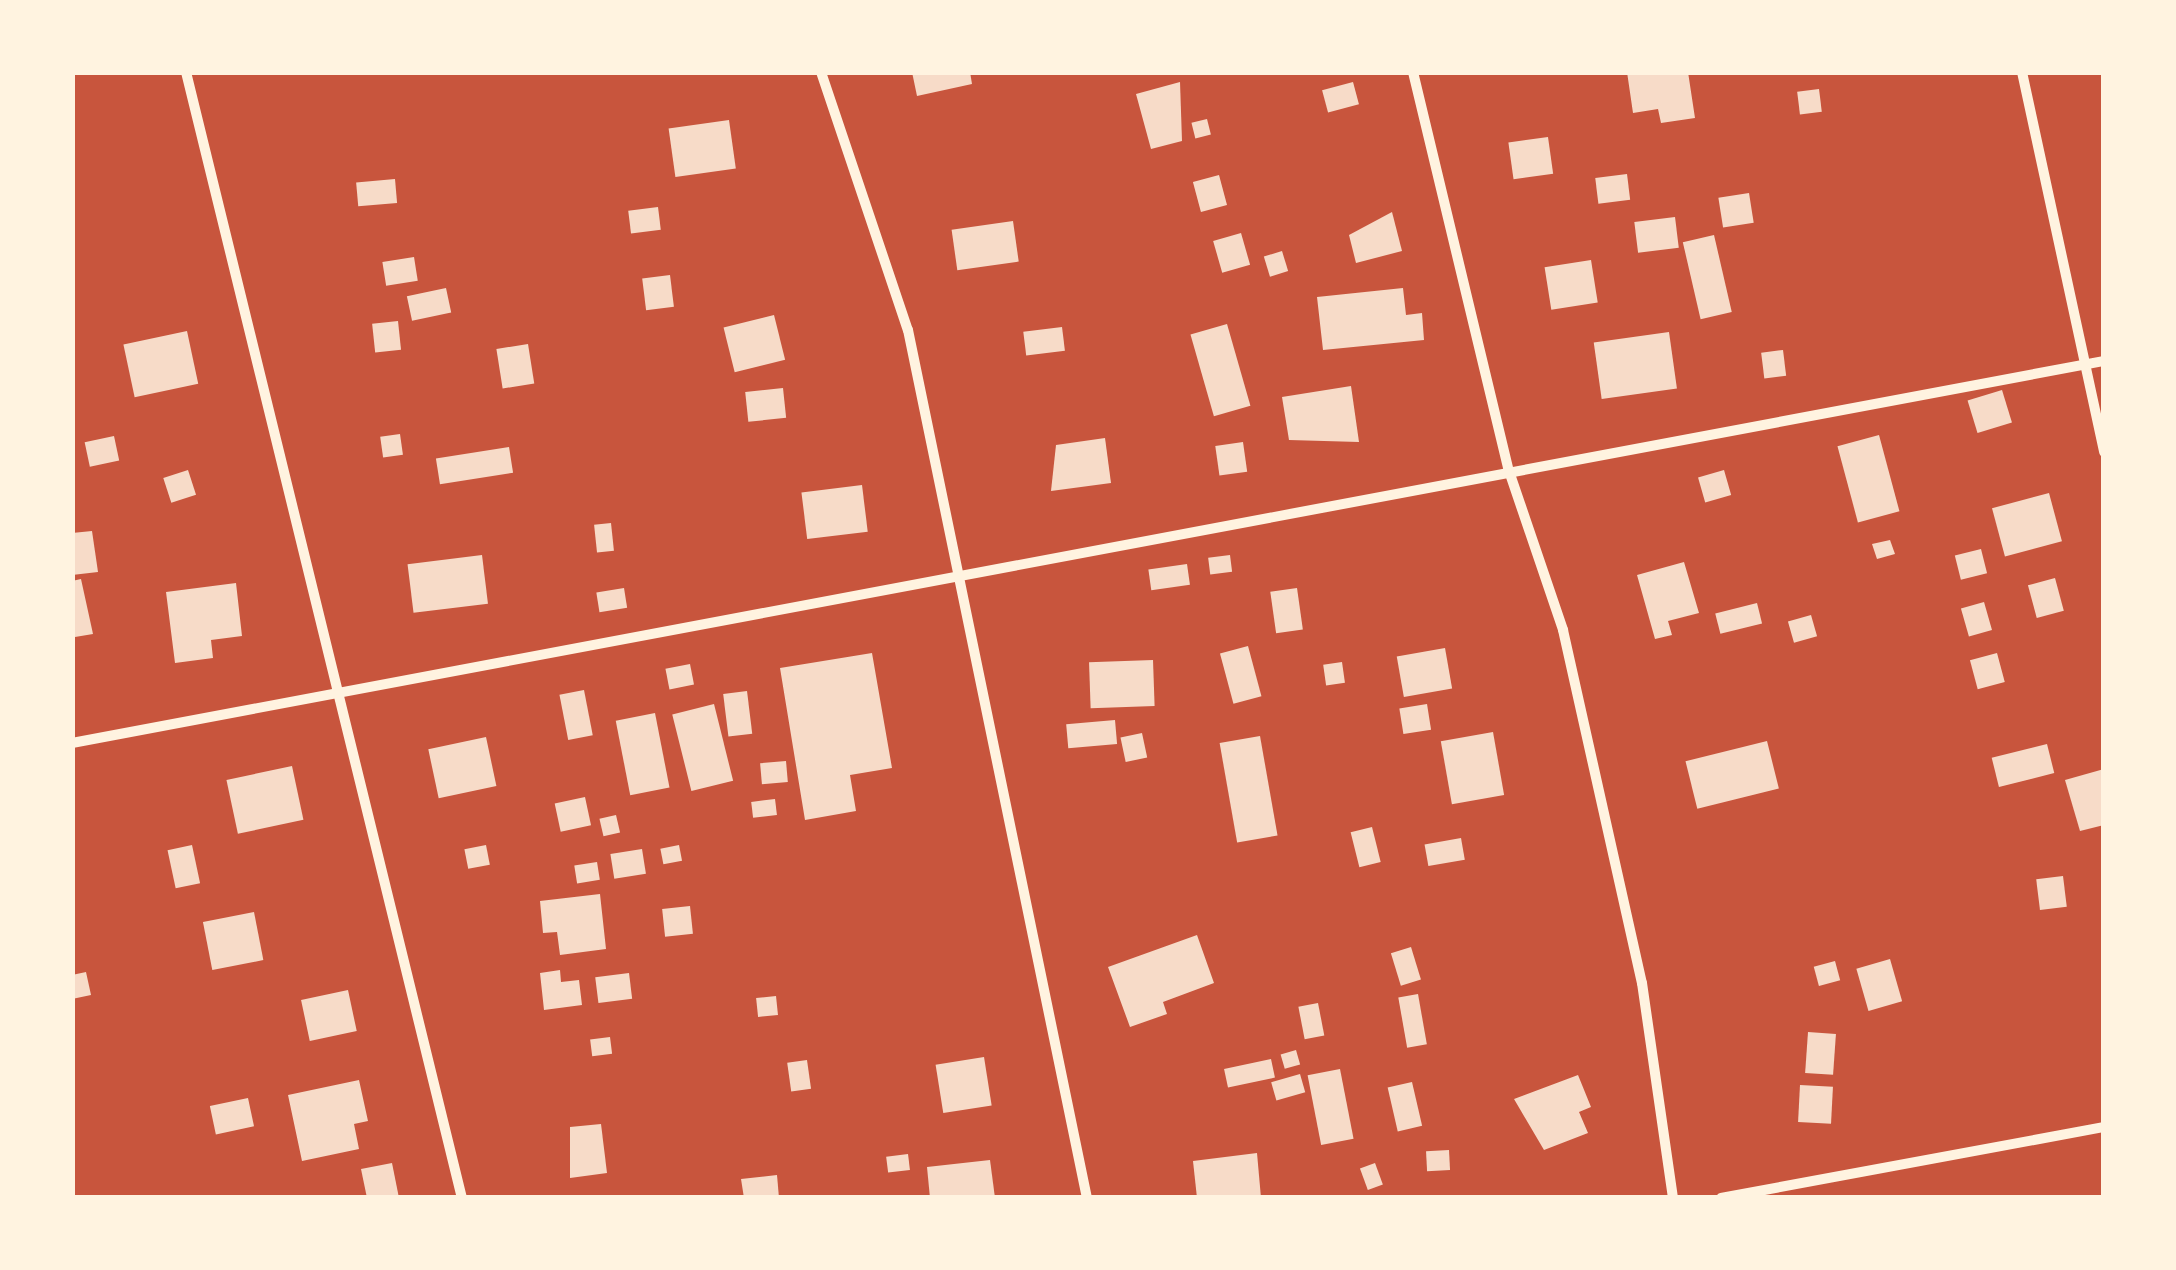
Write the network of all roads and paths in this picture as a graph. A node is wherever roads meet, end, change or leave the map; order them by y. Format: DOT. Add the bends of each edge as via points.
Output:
graph roads {
  1 [pos="186,72"];
  2 [pos="821,72"];
  3 [pos="1413,72"];
  4 [pos="2022,72"];
  5 [pos="2104,361"];
  6 [pos="2079,366"];
  7 [pos="2104,452"];
  8 [pos="1509,471"];
  9 [pos="953,581"];
  10 [pos="336,699"];
  11 [pos="72,744"];
  12 [pos="2104,1127"];
  13 [pos="462,1198"];
  14 [pos="1086,1198"];
  15 [pos="1673,1198"];
  16 [pos="1721,1198"];
  1 -- 10 [label="street"];
  2 -- 9 [label="street" via="908,330"];
  3 -- 8 [label="street"];
  4 -- 6 [label="street"];
  5 -- 6 [label="street"];
  6 -- 7 [label="street"];
  6 -- 8 [label="street"];
  8 -- 9 [label="street"];
  8 -- 15 [label="street" via="1567,649 1642,984"];
  9 -- 10 [label="street"];
  9 -- 14 [label="street"];
  10 -- 11 [label="street"];
  10 -- 13 [label="street"];
  12 -- 16 [label="street"];
}
